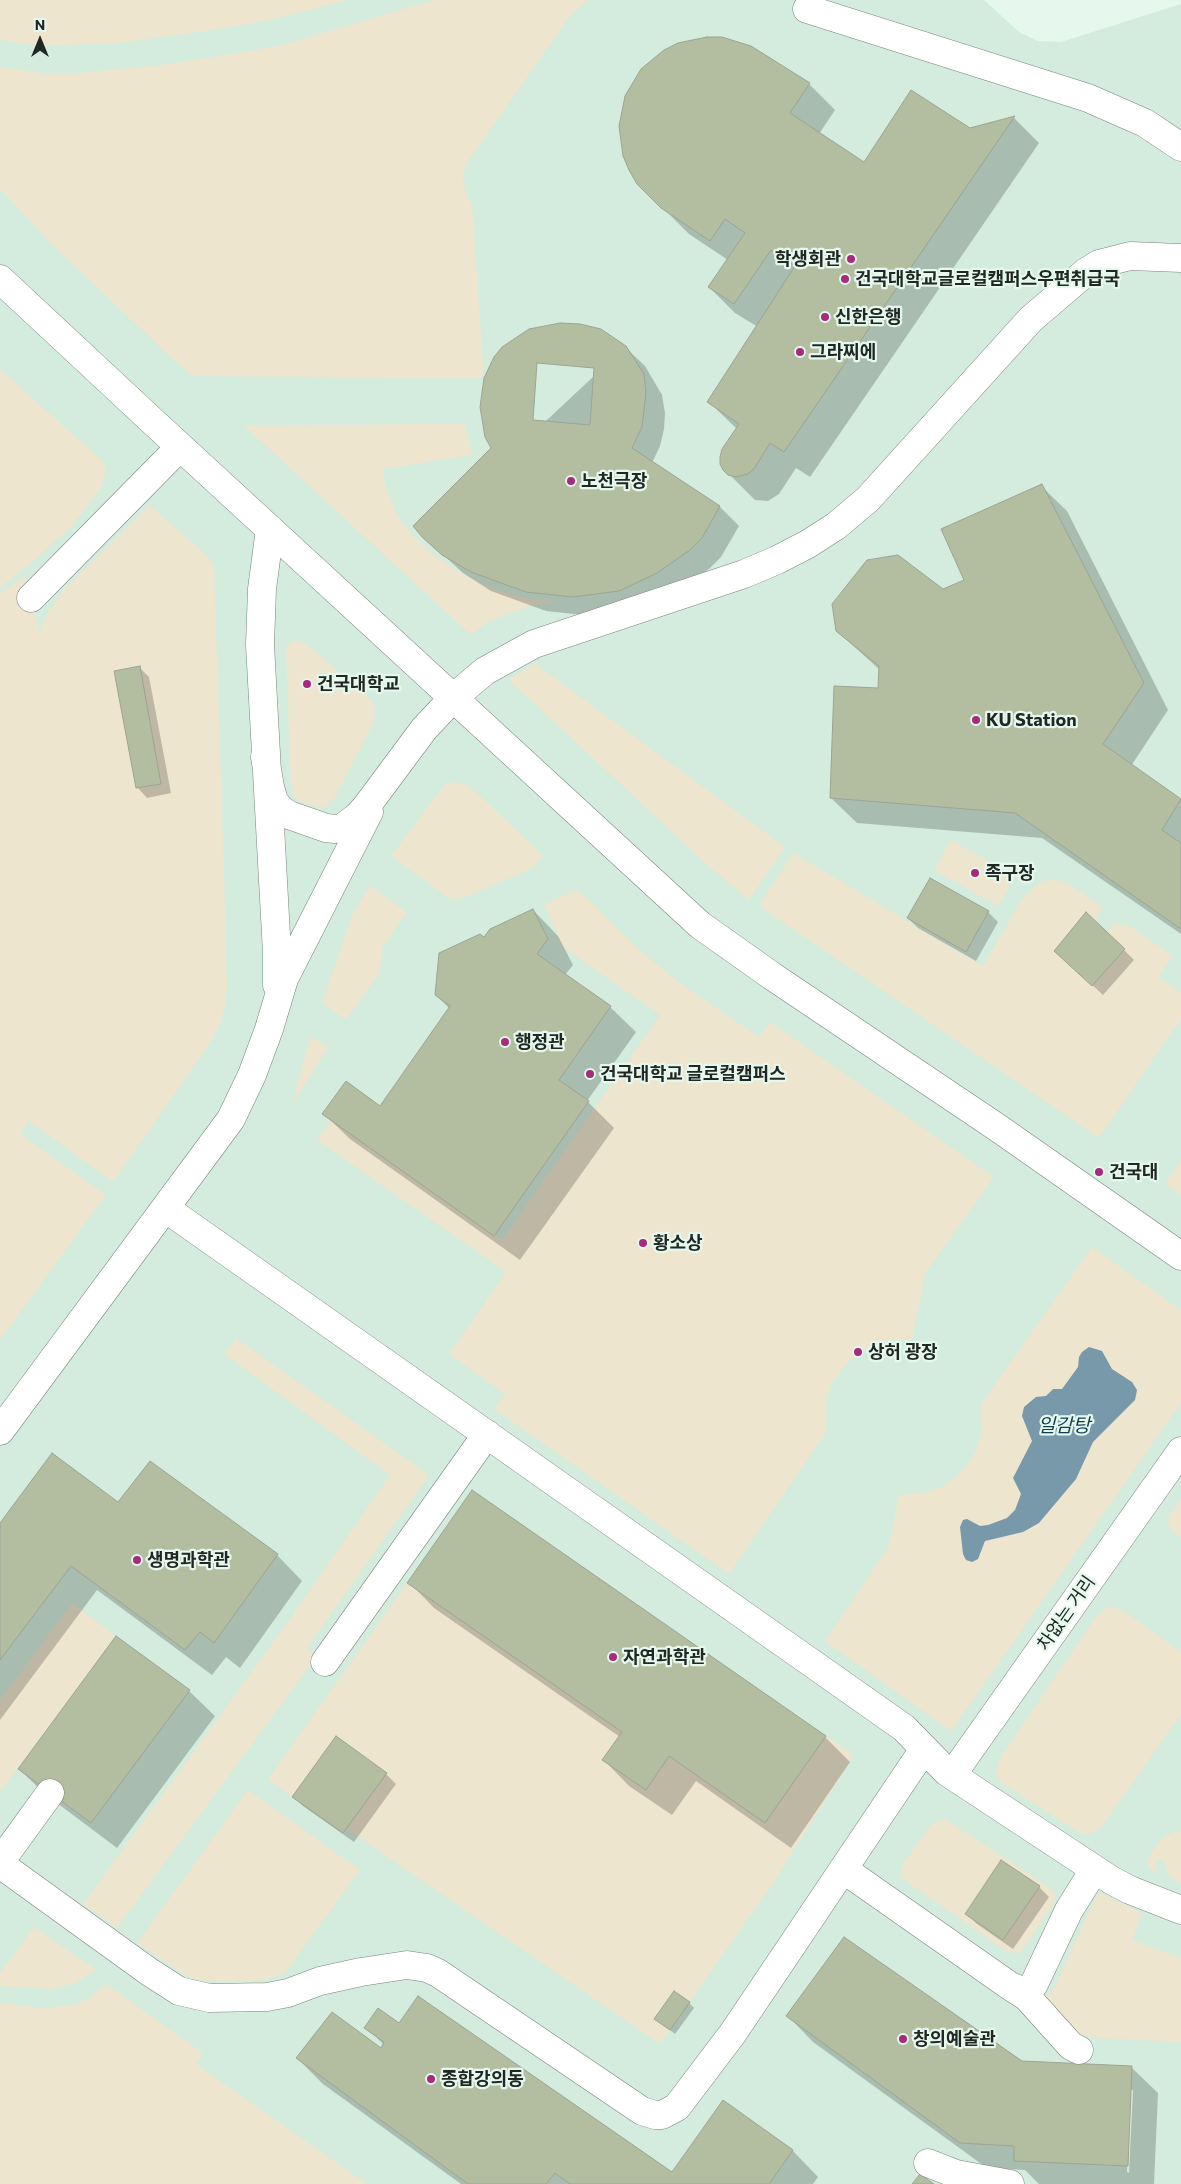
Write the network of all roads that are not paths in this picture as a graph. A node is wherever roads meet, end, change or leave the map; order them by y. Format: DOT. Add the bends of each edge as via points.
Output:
graph roads {
  1 [pos="806,8"];
  2 [pos="1181,147"];
  3 [pos="1181,258"];
  4 [pos="0,279"];
  5 [pos="180,447"];
  6 [pos="270,530"];
  7 [pos="31,598"];
  8 [pos="453,698"];
  9 [pos="265,757"];
  10 [pos="383,784"];
  11 [pos="276,1001"];
  12 [pos="165,1208"];
  13 [pos="1181,1256"];
  14 [pos="0,1431"];
  15 [pos="487,1434"];
  16 [pos="1181,1451"];
  17 [pos="326,1662"];
  18 [pos="924,1749"];
  19 [pos="952,1775"];
  20 [pos="50,1793"];
  21 [pos="0,1863"];
  22 [pos="843,1869"];
  23 [pos="1094,1870"];
  24 [pos="1181,1910"];
  25 [pos="1010,1986"];
  26 [pos="1078,2050"];
  27 [pos="928,2162"];
  28 [pos="1010,2184"];
  1 -- 2 [label="lane" via="1088,98 1144,123"];
  3 -- 8 [label="lane" via="1130,256 1099,264 1086,272 1031,319 868,499 808,544 744,574 534,644 485,671"];
  4 -- 5 [label="lane"];
  5 -- 6 [label="lane"];
  5 -- 7 [label="lane"];
  6 -- 8 [label="lane"];
  6 -- 9 [label="lane" via="260,629"];
  8 -- 10 [label="lane" via="424,729"];
  8 -- 13 [label="lane" via="700,925"];
  9 -- 10 [label="lane" via="274,801 280,809 334,830 350,823 366,808"];
  9 -- 11 [label="lane" via="277,953"];
  10 -- 11 [label="lane" via="292,961"];
  11 -- 12 [label="lane" via="255,1067 231,1119"];
  12 -- 14 [label="lane"];
  12 -- 15 [label="lane"];
  15 -- 17 [label="lane"];
  15 -- 18 [label="lane" via="904,1728"];
  16 -- 19 [label="lane, 차없는 거리"];
  18 -- 19 [label="lane"];
  18 -- 22 [label="lane"];
  19 -- 23 [label="lane"];
  20 -- 21 [label="lane"];
  21 -- 22 [label="lane" via="148,1971 179,1990 194,1995 266,1998 361,1972 406,1965 427,1968 642,2111 655,2116 668,2114 682,2102 733,2033"];
  22 -- 25 [label="lane"];
  23 -- 24 [label="lane" via="1130,1890"];
  23 -- 25 [label="lane" via="1070,1910 1034,1984 1022,1991"];
  25 -- 26 [label="lane" via="1027,1998"];
  27 -- 28 [label="lane" via="956,2174"];
}
